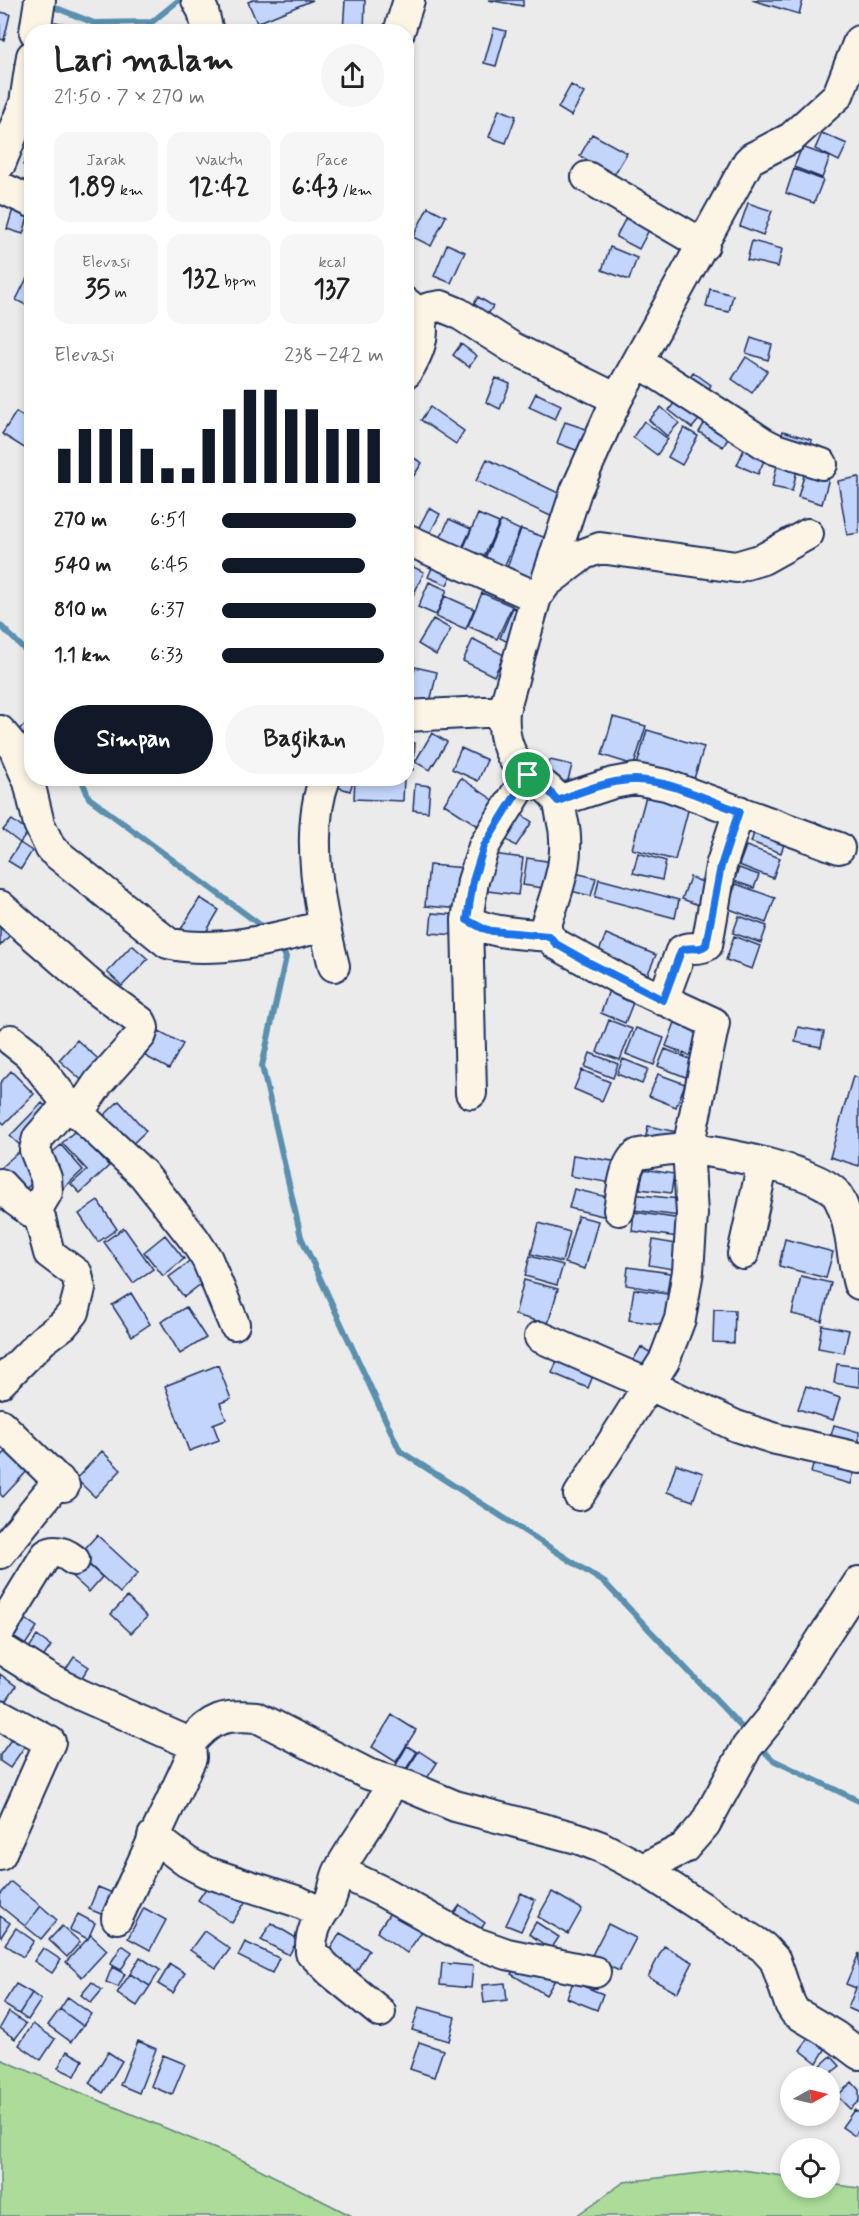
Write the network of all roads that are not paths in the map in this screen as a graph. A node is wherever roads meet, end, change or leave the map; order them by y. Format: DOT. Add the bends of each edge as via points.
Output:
graph roads {
  1 [pos="409,0"];
  2 [pos="402,24"];
  3 [pos="859,41"];
  4 [pos="24,106"];
  5 [pos="16,121"];
  6 [pos="0,164"];
  7 [pos="587,177"];
  8 [pos="0,187"];
  9 [pos="24,198"];
  10 [pos="704,244"];
  11 [pos="414,309"];
  12 [pos="414,313"];
  13 [pos="414,360"];
  14 [pos="639,362"];
  15 [pos="617,399"];
  16 [pos="822,464"];
  17 [pos="808,534"];
  18 [pos="414,542"];
  19 [pos="541,590"];
  20 [pos="504,711"];
  21 [pos="414,716"];
  22 [pos="0,731"];
  23 [pos="24,771"];
  24 [pos="528,775"];
  25 [pos="30,786"];
  26 [pos="323,786"];
  27 [pos="558,801"];
  28 [pos="739,811"];
  29 [pos="839,848"];
  30 [pos="0,906"];
  31 [pos="467,920"];
  32 [pos="324,926"];
  33 [pos="549,936"];
  34 [pos="334,966"];
  35 [pos="663,1000"];
  36 [pos="11,1040"];
  37 [pos="471,1093"];
  38 [pos="73,1109"];
  39 [pos="688,1148"];
  40 [pos="763,1163"];
  41 [pos="0,1184"];
  42 [pos="619,1210"];
  43 [pos="34,1214"];
  44 [pos="854,1230"];
  45 [pos="743,1254"];
  46 [pos="859,1284"];
  47 [pos="234,1324"];
  48 [pos="540,1336"];
  49 [pos="0,1383"];
  50 [pos="650,1385"];
  51 [pos="0,1424"];
  52 [pos="859,1458"];
  53 [pos="579,1495"];
  54 [pos="0,1553"];
  55 [pos="74,1560"];
  56 [pos="859,1582"];
  57 [pos="0,1630"];
  58 [pos="0,1648"];
  59 [pos="0,1715"];
  60 [pos="190,1743"];
  61 [pos="391,1782"];
  62 [pos="153,1836"];
  63 [pos="0,1855"];
  64 [pos="643,1869"];
  65 [pos="339,1871"];
  66 [pos="323,1909"];
  67 [pos="117,1918"];
  68 [pos="595,1972"];
  69 [pos="380,2012"];
  70 [pos="859,2054"];
  1 -- 2 [label="street"];
  3 -- 10 [label="street" via="838,95 791,138 748,162"];
  4 -- 5 [label="street"];
  5 -- 6 [label="street"];
  7 -- 10 [label="street"];
  8 -- 9 [label="street"];
  10 -- 14 [label="street"];
  11 -- 15 [label="street" via="441,306 458,313 513,348"];
  12 -- 13 [label="street" via="422,328 422,341"];
  14 -- 15 [label="street"];
  14 -- 16 [label="street" via="765,444"];
  15 -- 19 [label="street" via="576,491"];
  17 -- 19 [label="street" via="763,558 736,567 600,548 584,554"];
  18 -- 19 [label="street"];
  19 -- 20 [label="street"];
  20 -- 21 [label="street"];
  20 -- 24 [label="street" via="505,741"];
  22 -- 23 [label="street" via="14,748"];
  24 -- 27 [label="street"];
  24 -- 31 [label="street" via="484,846"];
  25 -- 32 [label="street" via="39,824 51,849 168,943 191,947 262,941"];
  26 -- 32 [label="street" via="314,850"];
  27 -- 28 [label="street" via="635,780 666,785"];
  27 -- 33 [label="street" via="566,832 566,858 546,925"];
  28 -- 29 [label="street"];
  28 -- 35 [label="street" via="721,866 706,945 681,951"];
  30 -- 38 [label="street" via="142,1025 141,1035"];
  31 -- 33 [label="street" via="492,931"];
  31 -- 37 [label="street"];
  32 -- 34 [label="street"];
  33 -- 35 [label="street" via="556,944"];
  35 -- 39 [label="street" via="714,1023"];
  36 -- 38 [label="street" via="29,1054"];
  38 -- 43 [label="street" via="38,1138 35,1150 47,1192"];
  38 -- 47 [label="street" via="144,1174 194,1239 207,1259"];
  39 -- 40 [label="street"];
  39 -- 42 [label="street" via="634,1156 628,1166"];
  39 -- 50 [label="street" via="692,1214 688,1270 680,1319"];
  40 -- 44 [label="street" via="802,1173 833,1189"];
  40 -- 45 [label="street"];
  41 -- 43 [label="street"];
  43 -- 49 [label="street" via="43,1225 49,1253 77,1274 80,1289 74,1312"];
  44 -- 46 [label="street" via="853,1262"];
  48 -- 50 [label="street"];
  50 -- 52 [label="street" via="736,1426"];
  50 -- 53 [label="street"];
  51 -- 54 [label="street" via="61,1483"];
  55 -- 57 [label="street" via="59,1552 46,1555"];
  56 -- 64 [label="street" via="770,1719 747,1747 705,1824 684,1848"];
  58 -- 60 [label="street" via="81,1695"];
  59 -- 63 [label="street" via="50,1742"];
  60 -- 61 [label="street" via="213,1721 257,1717"];
  60 -- 62 [label="street" via="191,1758"];
  61 -- 64 [label="street" via="455,1806 577,1838"];
  61 -- 65 [label="street" via="382,1804"];
  62 -- 66 [label="street" via="206,1872 316,1910"];
  62 -- 67 [label="street"];
  64 -- 70 [label="street" via="763,1947 775,1960 795,2012"];
  65 -- 66 [label="street" via="328,1905"];
  65 -- 68 [label="street" via="473,1942 507,1954"];
  66 -- 69 [label="street" via="310,1939 311,1952"];
}
